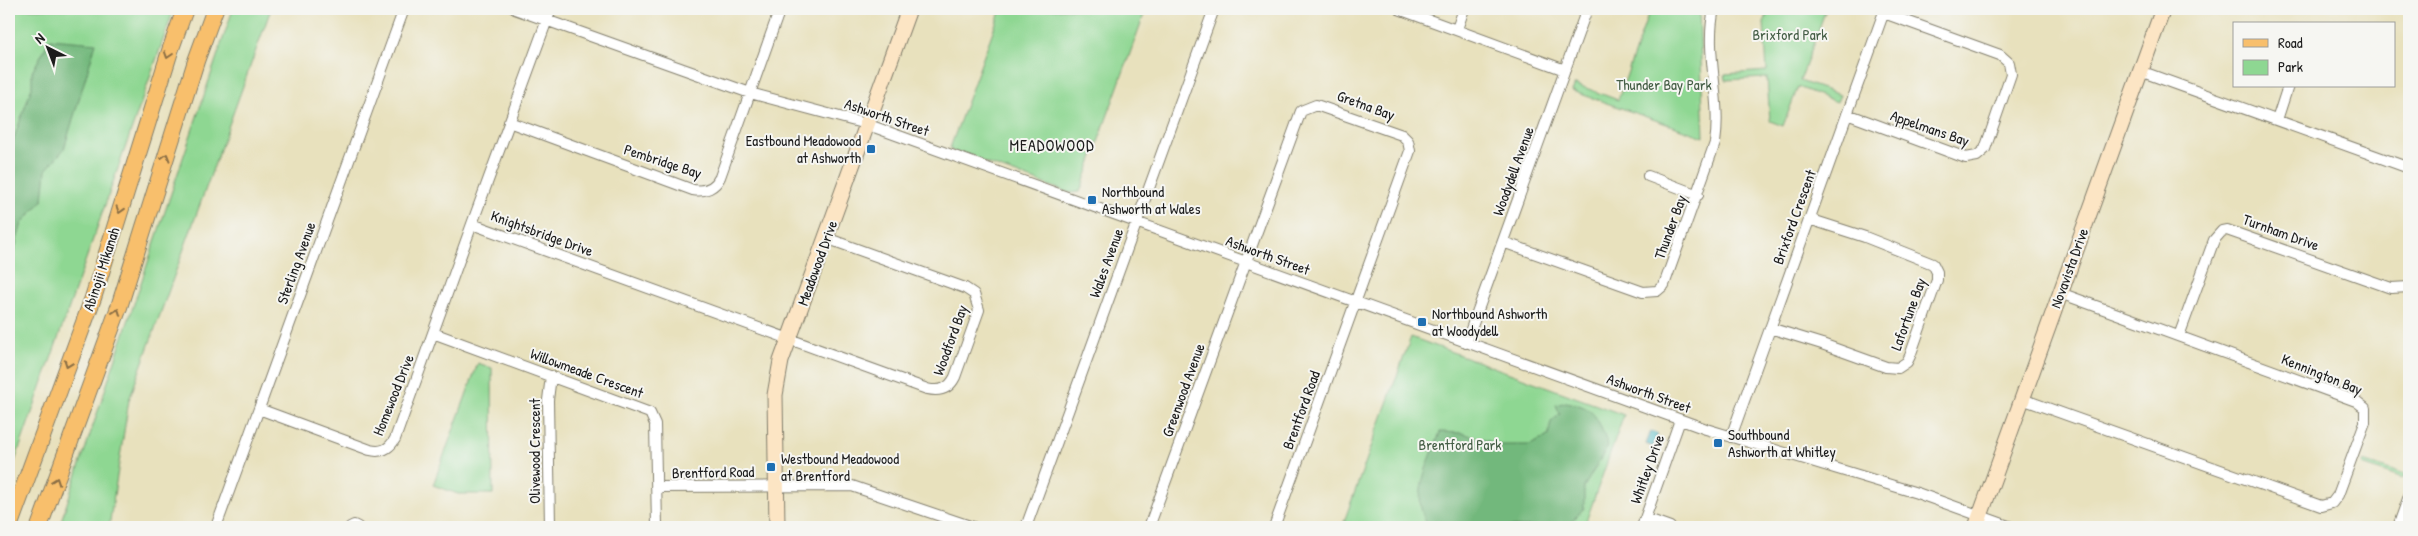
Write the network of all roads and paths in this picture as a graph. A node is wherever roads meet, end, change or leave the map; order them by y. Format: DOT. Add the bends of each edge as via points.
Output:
graph roads {
  1 [pos="185,9"];
  2 [pos="215,9"];
  3 [pos="404,9"];
  4 [pos="515,9"];
  5 [pos="551,9"];
  6 [pos="780,9"];
  7 [pos="909,9"];
  8 [pos="1214,9"];
  9 [pos="1399,9"];
  10 [pos="1464,9"];
  11 [pos="1587,9"];
  12 [pos="1714,9"];
  13 [pos="2163,9"];
  14 [pos="1884,11"];
  15 [pos="547,20"];
  16 [pos="1457,29"];
  17 [pos="1565,70"];
  18 [pos="2140,72"];
  19 [pos="2287,88"];
  20 [pos="750,93"];
  21 [pos="1847,114"];
  22 [pos="2277,120"];
  23 [pos="509,122"];
  24 [pos="867,125"];
  25 [pos="2409,168"];
  26 [pos="1648,176"];
  27 [pos="1698,195"];
  28 [pos="1809,219"];
  29 [pos="1136,223"];
  30 [pos="472,224"];
  31 [pos="826,238"];
  32 [pos="1503,242"];
  33 [pos="1246,263"];
  34 [pos="2409,287"];
  35 [pos="2060,293"];
  36 [pos="1356,303"];
  37 [pos="1770,328"];
  38 [pos="433,334"];
  39 [pos="2179,336"];
  40 [pos="789,339"];
  41 [pos="1466,343"];
  42 [pos="550,376"];
  43 [pos="2022,399"];
  44 [pos="259,408"];
  45 [pos="1680,420"];
  46 [pos="1731,436"];
  47 [pos="776,486"];
  48 [pos="656,487"];
  49 [pos="2409,496"];
  50 [pos="1978,521"];
  51 [pos="1643,523"];
  52 [pos="9,527"];
  53 [pos="39,527"];
  54 [pos="216,527"];
  55 [pos="350,527"];
  56 [pos="358,527"];
  57 [pos="550,527"];
  58 [pos="657,527"];
  59 [pos="777,527"];
  60 [pos="973,527"];
  61 [pos="1026,527"];
  62 [pos="1148,527"];
  63 [pos="1274,527"];
  64 [pos="1670,527"];
  65 [pos="2011,527"];
  66 [pos="2398,527"];
  1 -- 52 [label="main road, Abinojii Mikanah, one-way" via="93,298"];
  53 -- 2 [label="main road, Abinojii Mikanah, one-way" via="119,306"];
  3 -- 44 [label="street, Sterling Avenue"];
  4 -- 15 [label="street, Ashworth Street"];
  5 -- 15 [label="street, Knightsbridge Drive"];
  6 -- 20 [label="street, Pembridge Bay"];
  7 -- 24 [label="street, Meadowood Drive"];
  8 -- 29 [label="street, Wales Avenue"];
  9 -- 16 [label="street"];
  10 -- 16 [label="street"];
  11 -- 17 [label="street, Woodydell Avenue"];
  12 -- 27 [label="street, Thunder Bay" via="1711,30 1716,136"];
  13 -- 18 [label="street, Novavista Drive"];
  14 -- 21 [label="street, Brixford Crescent"];
  14 -- 21 [label="street, Appelmans Bay" via="2000,55 2009,63 2011,74 1985,149 1977,156 1966,158"];
  15 -- 20 [label="street, Ashworth Street"];
  15 -- 23 [label="street, Knightsbridge Drive"];
  16 -- 17 [label="street"];
  17 -- 32 [label="street, Woodydell Avenue"];
  18 -- 22 [label="street"];
  18 -- 35 [label="street, Novavista Drive"];
  19 -- 22 [label="street"];
  20 -- 23 [label="street, Pembridge Bay" via="718,181 702,191"];
  20 -- 24 [label="street, Ashworth Street"];
  21 -- 28 [label="street, Brixford Crescent"];
  22 -- 25 [label="street"];
  23 -- 30 [label="street, Knightsbridge Drive"];
  24 -- 29 [label="street, Ashworth Street"];
  24 -- 31 [label="street, Meadowood Drive"];
  26 -- 27 [label="street"];
  27 -- 32 [label="street, Thunder Bay" via="1666,282 1653,292 1636,290"];
  28 -- 37 [label="street, Brixford Crescent"];
  28 -- 37 [label="street, Lafortune Bay" via="1933,264 1937,280 1910,356 1898,368 1886,367"];
  29 -- 33 [label="street, Ashworth Street"];
  29 -- 61 [label="street, Wales Avenue"];
  30 -- 38 [label="street, Homewood Drive"];
  30 -- 40 [label="street, Knightsbridge Drive"];
  31 -- 40 [label="street, Meadowood Drive"];
  31 -- 40 [label="street, Woodford Bay" via="974,294 979,310 955,377 944,389 927,389"];
  32 -- 41 [label="street, Woodydell Avenue"];
  33 -- 36 [label="street, Ashworth Street"];
  33 -- 36 [label="street, Gretna Bay" via="1301,111 1316,105 1362,120 1402,135 1408,141 1410,151"];
  33 -- 62 [label="street, Greenwood Avenue"];
  34 -- 39 [label="street, Turnham Drive" via="2391,288 2227,230 2222,231 2214,240"];
  35 -- 39 [label="street, Kennington Bay"];
  35 -- 43 [label="street, Novavista Drive"];
  36 -- 41 [label="street, Ashworth Street"];
  36 -- 63 [label="street, Brentford Road"];
  37 -- 46 [label="street, Brixford Crescent"];
  38 -- 42 [label="street, Willowmeade Crescent"];
  38 -- 44 [label="street, Homewood Drive" via="395,439 384,450 370,450"];
  39 -- 43 [label="street, Kennington Bay" via="2362,405 2366,412 2365,422 2336,499 2326,506 2314,505"];
  40 -- 47 [label="street, Meadowood Drive" via="775,395"];
  41 -- 45 [label="street, Ashworth Street"];
  42 -- 48 [label="street, Willowmeade Crescent" via="643,409 653,416"];
  42 -- 57 [label="street, Olivewood Crescent"];
  43 -- 50 [label="street, Novavista Drive"];
  44 -- 54 [label="street, Sterling Avenue"];
  45 -- 46 [label="street, Ashworth Street"];
  45 -- 51 [label="street, Whitley Drive"];
  46 -- 50 [label="street, Ashworth Street" via="1921,494"];
  47 -- 48 [label="street, Brentford Road"];
  47 -- 59 [label="street, Meadowood Drive"];
  47 -- 60 [label="street, Brentford Road" via="852,486"];
  48 -- 58 [label="street, Willowmeade Crescent"];
  49 -- 66 [label="street"];
  50 -- 65 [label="street, Ashworth Street"];
  51 -- 64 [label="street"];
  55 -- 56 [label="street"];
}
